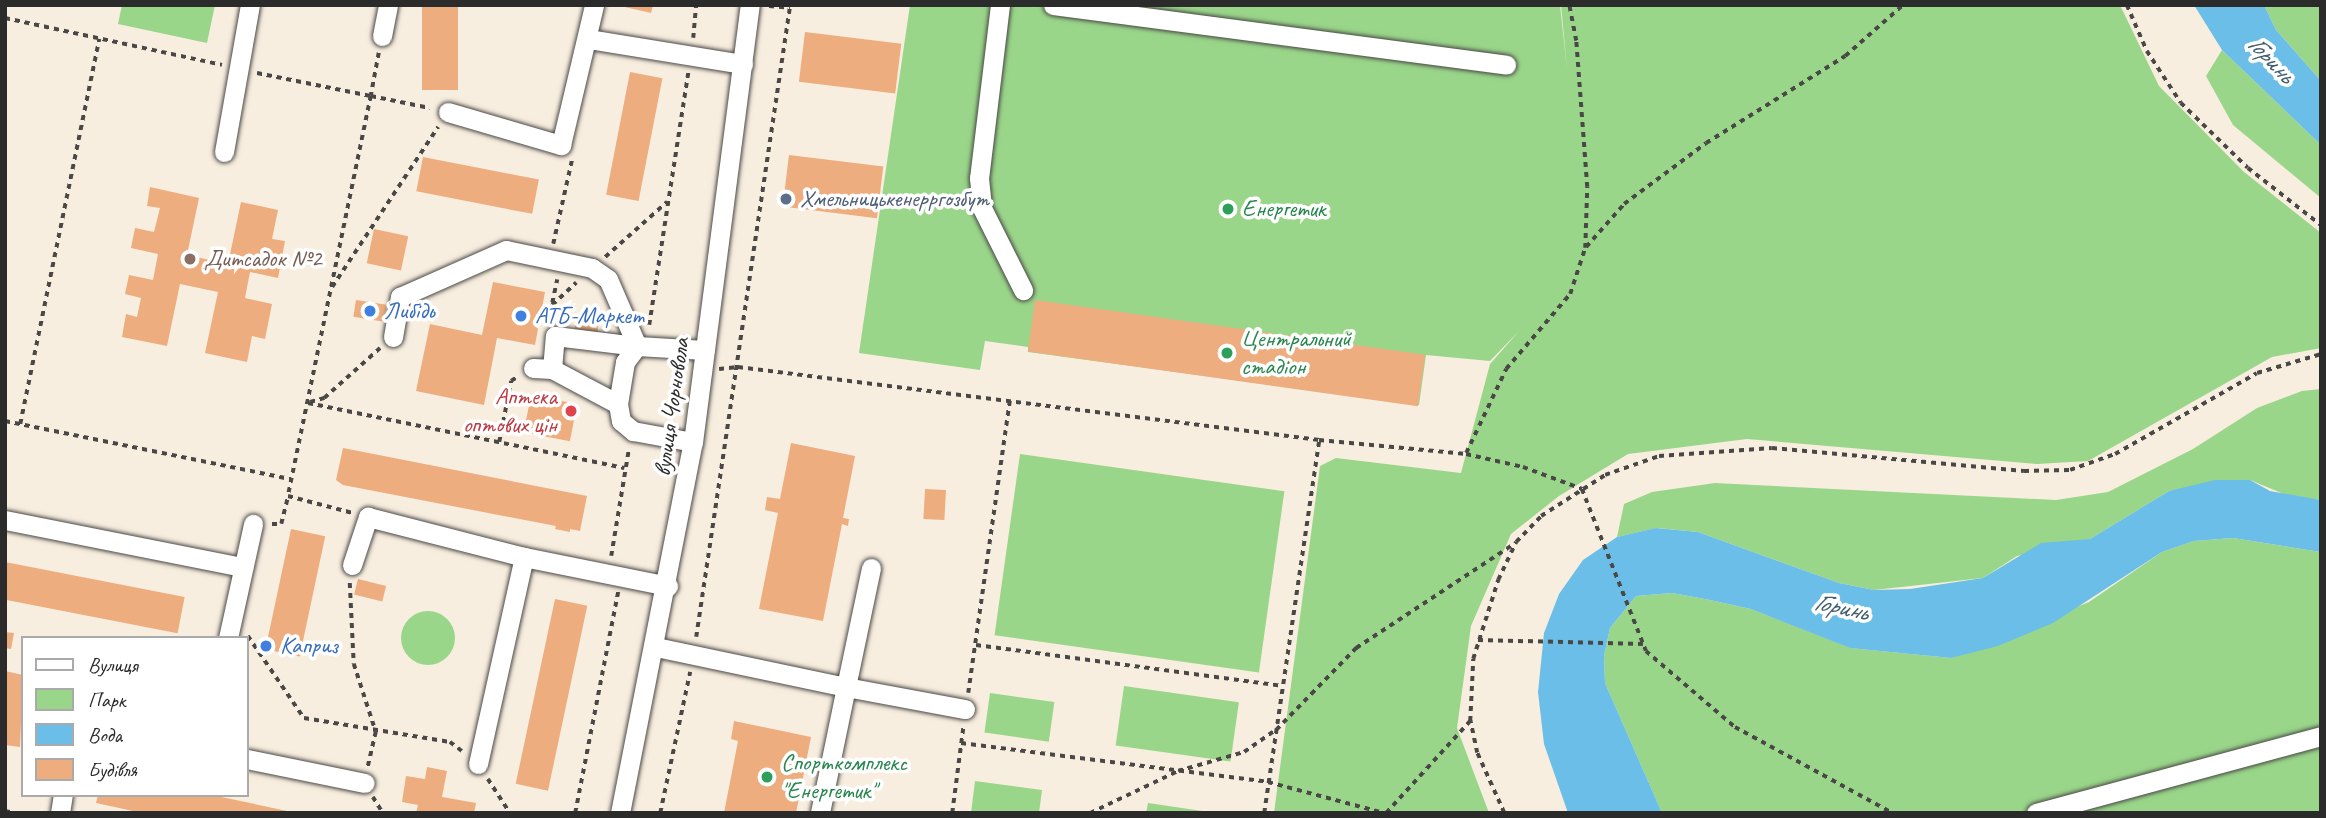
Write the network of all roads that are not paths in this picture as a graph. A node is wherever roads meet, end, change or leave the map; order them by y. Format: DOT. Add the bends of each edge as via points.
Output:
graph roads {
  1 [pos="250,5"];
  2 [pos="388,5"];
  3 [pos="594,5"];
  4 [pos="750,5"];
  5 [pos="1000,5"];
  6 [pos="1053,5"];
  7 [pos="382,36"];
  8 [pos="588,39"];
  9 [pos="743,64"];
  10 [pos="1506,65"];
  11 [pos="448,112"];
  12 [pos="224,152"];
  13 [pos="1023,290"];
  14 [pos="393,337"];
  15 [pos="637,346"];
  16 [pos="705,350"];
  17 [pos="618,404"];
  18 [pos="693,442"];
  19 [pos="5,520"];
  20 [pos="253,524"];
  21 [pos="523,557"];
  22 [pos="352,565"];
  23 [pos="243,566"];
  24 [pos="871,568"];
  25 [pos="668,586"];
  26 [pos="228,636"];
  27 [pos="656,648"];
  28 [pos="846,687"];
  29 [pos="965,709"];
  30 [pos="2321,736"];
  31 [pos="248,759"];
  32 [pos="478,764"];
  33 [pos="365,783"];
  34 [pos="620,813"];
  35 [pos="820,813"];
  36 [pos="2036,813"];
  1 -- 12 [label="street" via="235,68"];
  2 -- 7 [label="street"];
  3 -- 8 [label="street"];
  4 -- 9 [label="street, вулиця Чорновола"];
  5 -- 13 [label="street" via="979,178 982,208"];
  6 -- 10 [label="street"];
  8 -- 9 [label="street"];
  8 -- 11 [label="street" via="561,145"];
  9 -- 16 [label="street, вулиця Чорновола"];
  14 -- 15 [label="street" via="400,297 506,250 592,268 608,279"];
  15 -- 16 [label="street"];
  15 -- 17 [label="street" via="625,362"];
  15 -- 17 [label="street" via="555,336 542,369"];
  16 -- 18 [label="street, вулиця Чорновола"];
  17 -- 18 [label="street" via="621,421 633,431"];
  18 -- 25 [label="street, вулиця Чорновола"];
  19 -- 23 [label="street"];
  20 -- 23 [label="street"];
  21 -- 22 [label="street" via="368,517"];
  21 -- 25 [label="street"];
  21 -- 32 [label="street"];
  23 -- 26 [label="street"];
  24 -- 28 [label="street"];
  25 -- 27 [label="street, вулиця Чорновола"];
  27 -- 28 [label="street"];
  27 -- 34 [label="street, вулиця Чорновола"];
  28 -- 29 [label="street"];
  28 -- 35 [label="street"];
  30 -- 36 [label="street"];
  31 -- 33 [label="street"];
}
